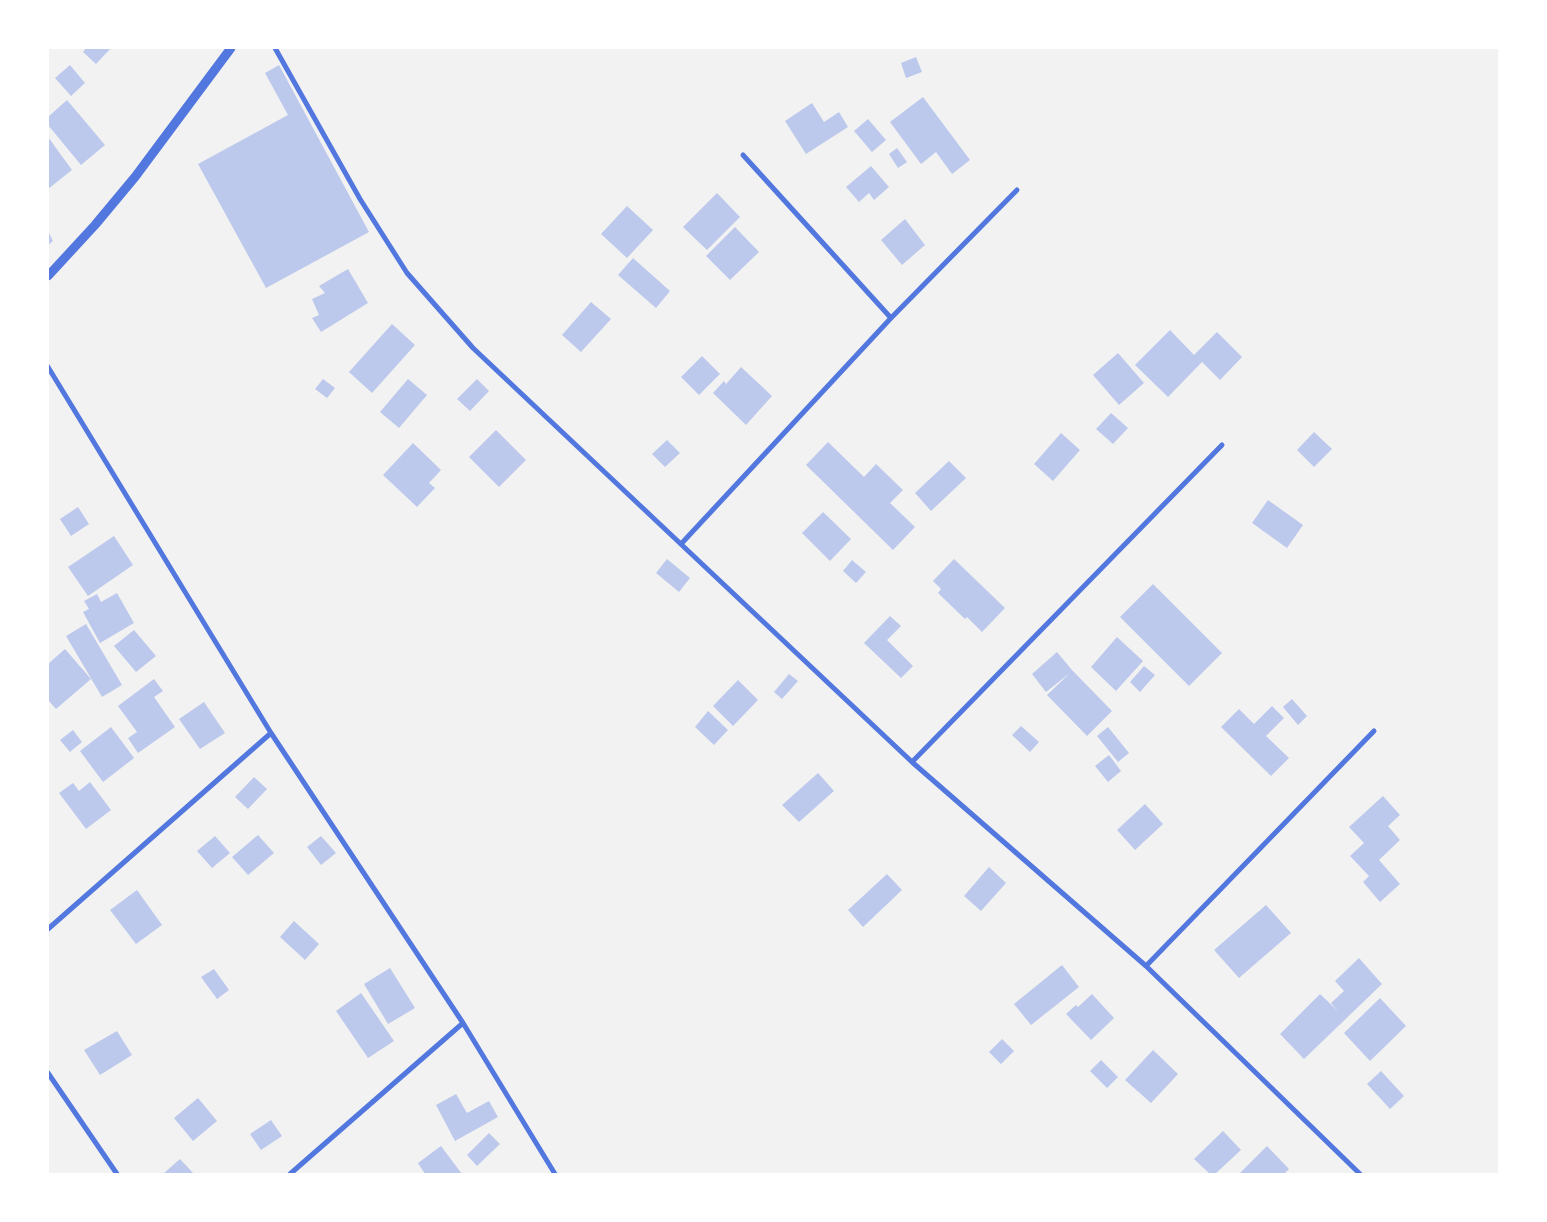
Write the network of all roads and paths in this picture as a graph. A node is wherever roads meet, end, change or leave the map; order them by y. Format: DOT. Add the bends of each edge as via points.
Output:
graph roads {
  1 [pos="230,48"];
  2 [pos="275,48"];
  3 [pos="743,155"];
  4 [pos="1017,190"];
  5 [pos="48,276"];
  6 [pos="891,318"];
  7 [pos="48,367"];
  8 [pos="1222,446"];
  9 [pos="681,544"];
  10 [pos="1374,731"];
  11 [pos="271,733"];
  12 [pos="912,762"];
  13 [pos="48,929"];
  14 [pos="1146,966"];
  15 [pos="463,1023"];
  16 [pos="48,1073"];
  17 [pos="117,1174"];
  18 [pos="290,1174"];
  19 [pos="555,1174"];
  20 [pos="1360,1174"];
  1 -- 5 [label="street" via="135,178"];
  2 -- 9 [label="street" via="360,199 406,273 473,348"];
  3 -- 6 [label="street"];
  4 -- 6 [label="street"];
  6 -- 9 [label="street"];
  7 -- 11 [label="street"];
  8 -- 12 [label="street"];
  9 -- 12 [label="street"];
  10 -- 14 [label="street"];
  11 -- 13 [label="street"];
  11 -- 15 [label="street"];
  12 -- 14 [label="street"];
  14 -- 20 [label="street"];
  15 -- 18 [label="street"];
  15 -- 19 [label="street"];
  16 -- 17 [label="street"];
}
